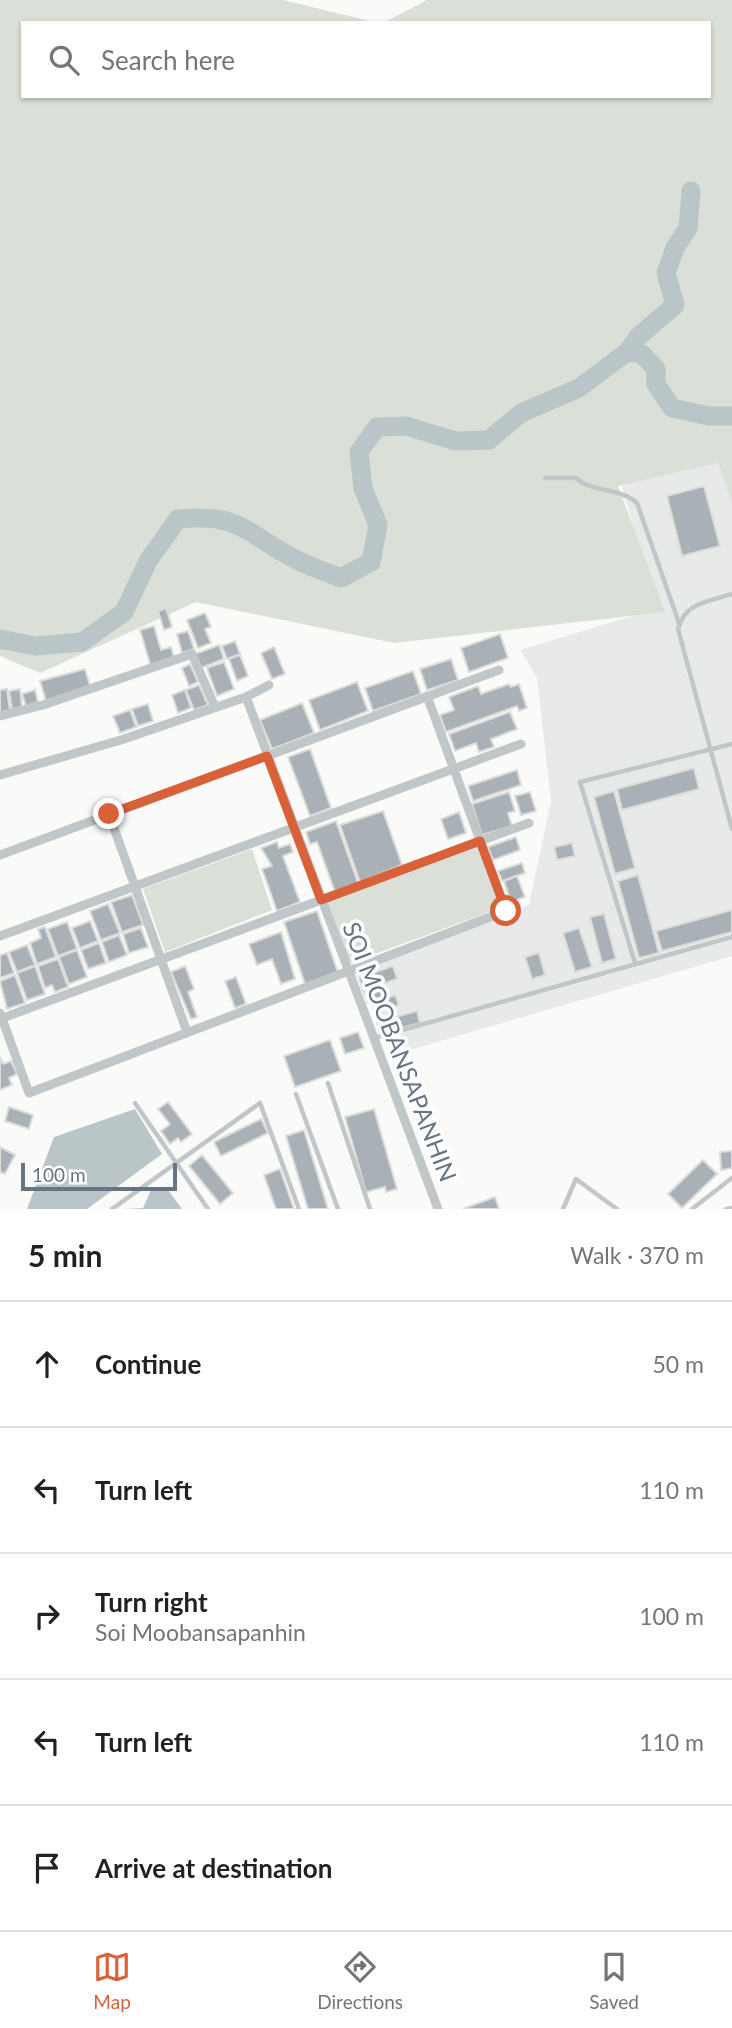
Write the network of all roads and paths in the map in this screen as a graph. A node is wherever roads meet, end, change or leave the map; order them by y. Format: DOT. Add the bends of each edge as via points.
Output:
graph roads {
  1 [pos="545,478"];
  2 [pos="732,594"];
  3 [pos="680,624"];
  4 [pos="499,670"];
  5 [pos="269,685"];
  6 [pos="427,696"];
  7 [pos="246,697"];
  8 [pos="215,707"];
  9 [pos="0,716"];
  10 [pos="521,744"];
  11 [pos="732,744"];
  12 [pos="711,749"];
  13 [pos="267,756"];
  14 [pos="454,769"];
  15 [pos="0,775"];
  16 [pos="109,814"];
  17 [pos="529,822"];
  18 [pos="293,828"];
  19 [pos="732,829"];
  20 [pos="480,841"];
  21 [pos="0,855"];
  22 [pos="134,887"];
  23 [pos="321,900"];
  24 [pos="0,936"];
  25 [pos="732,937"];
  26 [pos="161,959"];
  27 [pos="635,963"];
  28 [pos="348,971"];
  29 [pos="1,1017"];
  30 [pos="187,1032"];
  31 [pos="373,1039"];
  32 [pos="328,1083"];
  33 [pos="296,1094"];
  34 [pos="135,1103"];
  35 [pos="175,1163"];
  36 [pos="732,1178"];
  37 [pos="732,1208"];
  38 [pos="112,1209"];
  39 [pos="208,1209"];
  40 [pos="299,1209"];
  41 [pos="338,1209"];
  42 [pos="370,1209"];
  43 [pos="438,1209"];
  44 [pos="564,1209"];
  45 [pos="617,1209"];
  46 [pos="692,1209"];
  47 [pos="726,1209"];
  1 -- 3 [label="lane" via="576,478 637,503"];
  2 -- 3 [label="lane" via="688,608"];
  3 -- 12 [label="lane"];
  4 -- 6 [label="street"];
  5 -- 7 [label="street"];
  6 -- 13 [label="street"];
  6 -- 14 [label="street"];
  7 -- 8 [label="street"];
  7 -- 13 [label="street, SOI MOOBANSAPANHIN"];
  8 -- 9 [label="street" via="192,654"];
  8 -- 15 [label="street"];
  10 -- 14 [label="street"];
  11 -- 12 [label="lane"];
  12 -- 19 [label="lane"];
  12 -- 27 [label="lane" via="580,782"];
  13 -- 16 [label="street"];
  13 -- 18 [label="street, SOI MOOBANSAPANHIN"];
  14 -- 18 [label="street"];
  14 -- 20 [label="street"];
  16 -- 21 [label="street"];
  16 -- 22 [label="street"];
  17 -- 20 [label="street"];
  18 -- 22 [label="street"];
  18 -- 23 [label="street, SOI MOOBANSAPANHIN"];
  20 -- 23 [label="street"];
  20 -- 28 [label="street" via="506,911"];
  22 -- 24 [label="street"];
  22 -- 26 [label="street"];
  23 -- 26 [label="street"];
  23 -- 28 [label="street, SOI MOOBANSAPANHIN"];
  25 -- 27 [label="lane"];
  26 -- 29 [label="street"];
  26 -- 30 [label="street"];
  27 -- 31 [label="lane"];
  28 -- 30 [label="street"];
  28 -- 31 [label="street, SOI MOOBANSAPANHIN"];
  29 -- 30 [label="street" via="29,1093"];
  31 -- 43 [label="street, SOI MOOBANSAPANHIN"];
  32 -- 42 [label="lane"];
  33 -- 41 [label="lane"];
  34 -- 35 [label="lane"];
  35 -- 38 [label="lane"];
  35 -- 39 [label="lane"];
  35 -- 40 [label="lane" via="260,1103"];
  36 -- 46 [label="lane"];
  37 -- 47 [label="lane"];
  44 -- 45 [label="lane" via="576,1179"];
}
